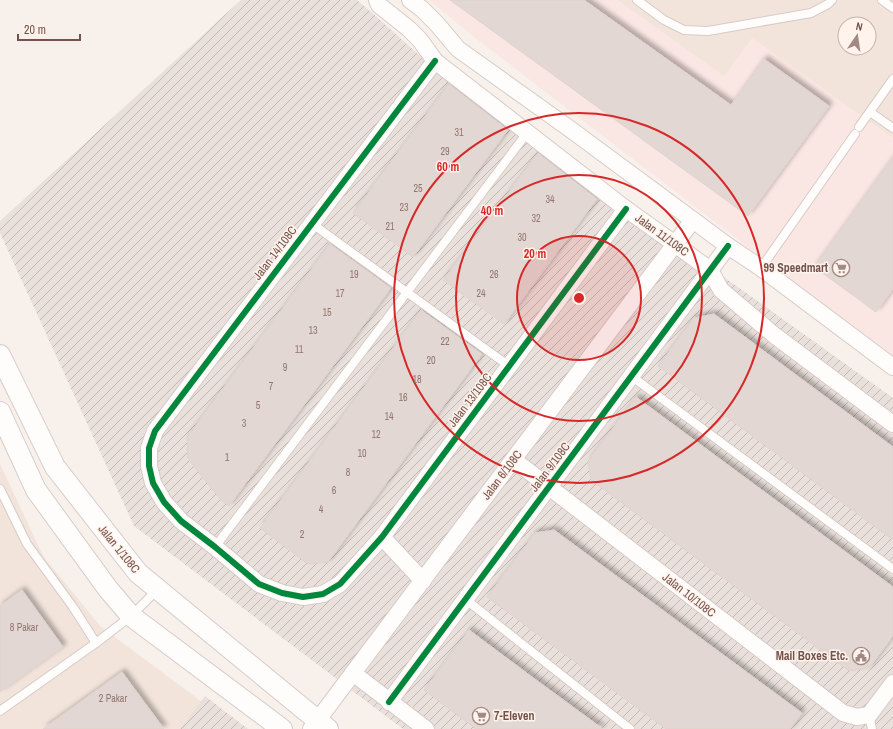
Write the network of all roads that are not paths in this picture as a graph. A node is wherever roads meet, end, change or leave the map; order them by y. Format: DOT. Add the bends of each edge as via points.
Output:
graph roads {
  1 [pos="377,0"];
  2 [pos="410,0"];
  3 [pos="637,0"];
  4 [pos="832,0"];
  5 [pos="882,0"];
  6 [pos="893,8"];
  7 [pos="435,60"];
  8 [pos="893,80"];
  9 [pos="870,112"];
  10 [pos="893,128"];
  11 [pos="527,133"];
  12 [pos="626,209"];
  13 [pos="693,220"];
  14 [pos="311,223"];
  15 [pos="675,244"];
  16 [pos="728,246"];
  17 [pos="761,268"];
  18 [pos="710,270"];
  19 [pos="406,292"];
  20 [pos="0,355"];
  21 [pos="509,366"];
  22 [pos="893,367"];
  23 [pos="631,376"];
  24 [pos="0,412"];
  25 [pos="893,424"];
  26 [pos="514,460"];
  27 [pos="549,487"];
  28 [pos="0,489"];
  29 [pos="382,536"];
  30 [pos="214,547"];
  31 [pos="893,569"];
  32 [pos="423,581"];
  33 [pos="157,590"];
  34 [pos="323,594"];
  35 [pos="465,599"];
  36 [pos="131,616"];
  37 [pos="96,643"];
  38 [pos="353,673"];
  39 [pos="893,683"];
  40 [pos="389,702"];
  41 [pos="0,711"];
  42 [pos="870,722"];
  43 [pos="319,726"];
  44 [pos="282,729"];
  45 [pos="426,729"];
  46 [pos="630,729"];
  1 -- 7 [label="street, Jalan 11/108C" via="379,5 420,40"];
  2 -- 13 [label="street" via="427,14 458,49"];
  3 -- 4 [label="lane" via="664,20 684,30 708,31 811,13"];
  5 -- 6 [label="lane"];
  7 -- 11 [label="street, Jalan 11/108C"];
  7 -- 14 [label="street, Jalan 14/108C"];
  8 -- 9 [label="lane"];
  9 -- 10 [label="lane"];
  9 -- 17 [label="lane"];
  11 -- 12 [label="street, Jalan 11/108C"];
  11 -- 19 [label="lane"];
  12 -- 15 [label="street, Jalan 11/108C"];
  12 -- 21 [label="street, Jalan 13/108C"];
  13 -- 15 [label="street, Jalan 6/108C"];
  13 -- 16 [label="street"];
  14 -- 19 [label="lane"];
  14 -- 30 [label="street, Jalan 14/108C" via="155,431 149,448 152,483 164,502 181,521"];
  15 -- 18 [label="street, Jalan 11/108C"];
  15 -- 26 [label="street, Jalan 6/108C"];
  16 -- 17 [label="street"];
  16 -- 18 [label="street, Jalan 9/108C"];
  17 -- 22 [label="street"];
  18 -- 23 [label="street, Jalan 9/108C"];
  18 -- 25 [label="street, Jalan 11/108C" via="721,290 774,335"];
  19 -- 21 [label="lane"];
  19 -- 30 [label="lane"];
  20 -- 33 [label="street, Jalan 1/108C" via="55,467 138,573"];
  21 -- 29 [label="street, Jalan 13/108C"];
  23 -- 27 [label="street, Jalan 9/108C"];
  23 -- 31 [label="lane"];
  24 -- 36 [label="street" via="36,490"];
  26 -- 27 [label="street, Jalan 10/108C"];
  26 -- 32 [label="street, Jalan 6/108C"];
  27 -- 35 [label="street, Jalan 9/108C"];
  27 -- 42 [label="street, Jalan 10/108C" via="843,713"];
  28 -- 37 [label="lane" via="28,544"];
  29 -- 32 [label="street"];
  29 -- 34 [label="street, Jalan 13/108C" via="340,584"];
  30 -- 34 [label="street, Jalan 14/108C" via="259,584 282,594 303,597"];
  32 -- 38 [label="street, Jalan 6/108C"];
  33 -- 36 [label="lane"];
  33 -- 43 [label="street, Jalan 1/108C"];
  35 -- 40 [label="street, Jalan 9/108C"];
  35 -- 46 [label="lane"];
  36 -- 37 [label="lane"];
  36 -- 44 [label="street"];
  37 -- 41 [label="lane"];
  38 -- 40 [label="street"];
  38 -- 43 [label="street, Jalan 6/108C"];
  39 -- 42 [label="street"];
  40 -- 45 [label="street"];
}
